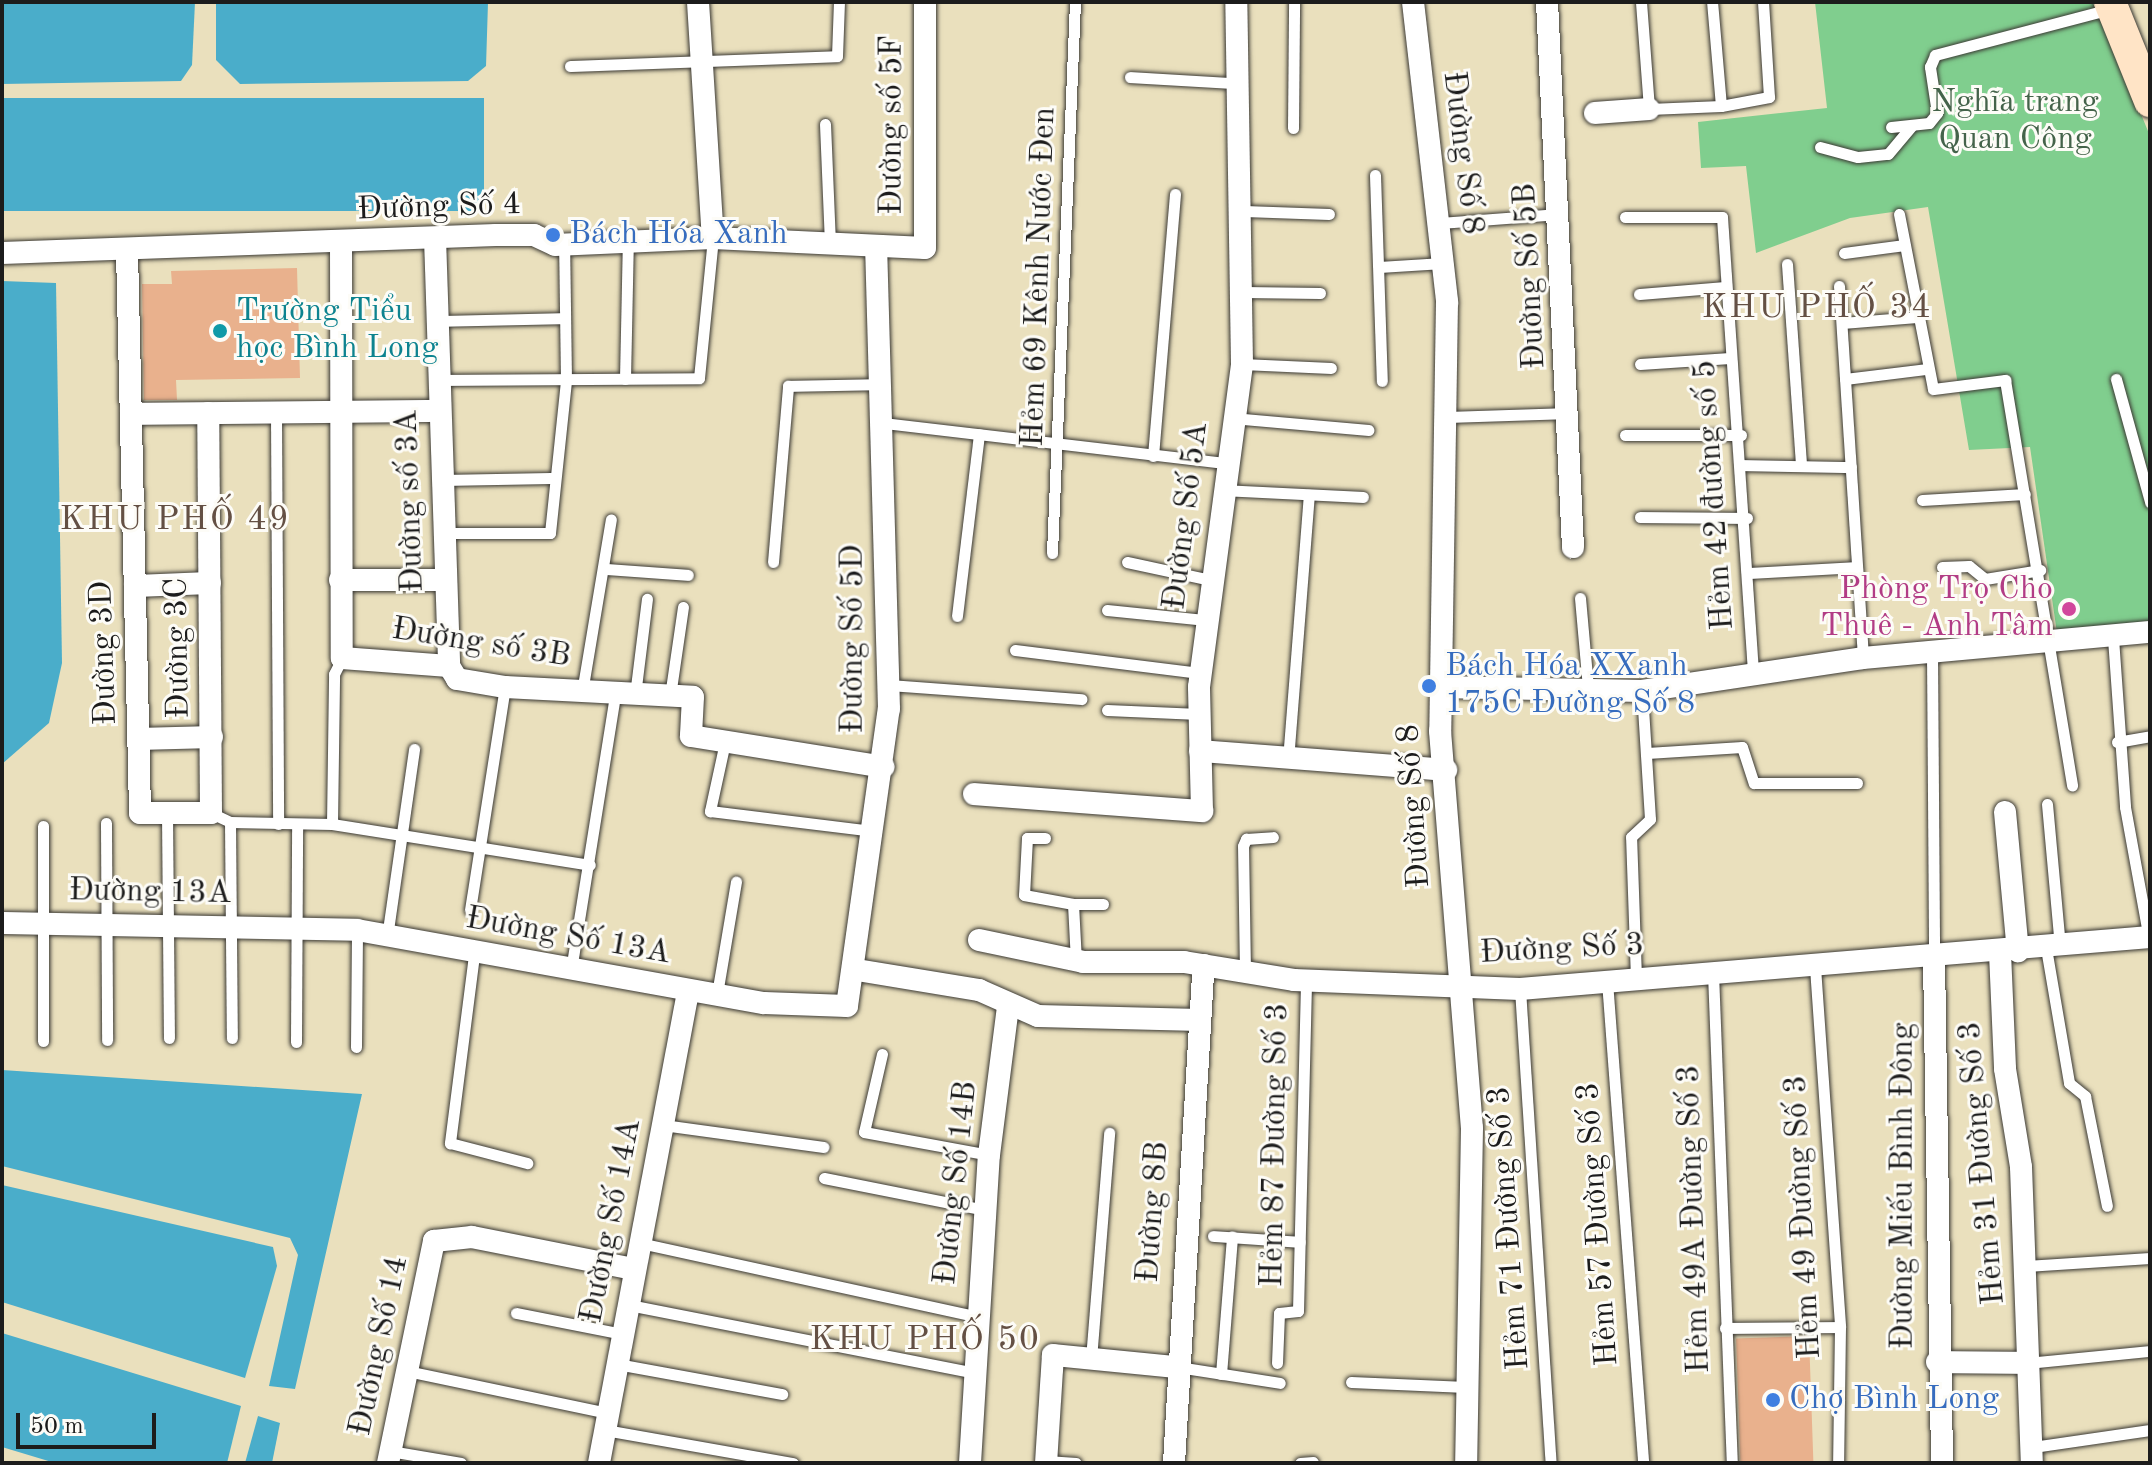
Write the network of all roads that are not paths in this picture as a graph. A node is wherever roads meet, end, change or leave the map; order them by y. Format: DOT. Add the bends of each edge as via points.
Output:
graph roads {
  1 [pos="698,2"];
  2 [pos="839,2"];
  3 [pos="925,2"];
  4 [pos="1075,2"];
  5 [pos="1236,2"];
  6 [pos="1294,2"];
  7 [pos="1413,2"];
  8 [pos="1547,2"];
  9 [pos="1641,2"];
  10 [pos="1712,2"];
  11 [pos="1763,2"];
  12 [pos="2111,5"];
  13 [pos="2140,48"];
  14 [pos="699,63"];
  15 [pos="570,66"];
  16 [pos="1130,77"];
  17 [pos="1232,83"];
  18 [pos="2150,101"];
  19 [pos="1721,106"];
  20 [pos="1649,109"];
  21 [pos="1595,113"];
  22 [pos="825,124"];
  23 [pos="1912,125"];
  24 [pos="1891,127"];
  25 [pos="1293,128"];
  26 [pos="1820,147"];
  27 [pos="1375,175"];
  28 [pos="1175,194"];
  29 [pos="1244,211"];
  30 [pos="1329,214"];
  31 [pos="1559,214"];
  32 [pos="1899,214"];
  33 [pos="1625,217"];
  34 [pos="1440,223"];
  35 [pos="435,238"];
  36 [pos="713,238"];
  37 [pos="628,241"];
  38 [pos="341,243"];
  39 [pos="564,244"];
  40 [pos="830,244"];
  41 [pos="1904,245"];
  42 [pos="876,248"];
  43 [pos="127,251"];
  44 [pos="2,253"];
  45 [pos="1844,253"];
  46 [pos="1443,263"];
  47 [pos="1787,264"];
  48 [pos="1379,267"];
  49 [pos="1839,286"];
  50 [pos="1726,287"];
  51 [pos="1243,292"];
  52 [pos="1320,293"];
  53 [pos="1639,294"];
  54 [pos="1917,317"];
  55 [pos="565,318"];
  56 [pos="437,321"];
  57 [pos="1842,323"];
  58 [pos="1730,358"];
  59 [pos="1242,364"];
  60 [pos="1640,364"];
  61 [pos="1331,368"];
  62 [pos="1927,369"];
  63 [pos="625,379"];
  64 [pos="1845,379"];
  65 [pos="2116,379"];
  66 [pos="439,380"];
  67 [pos="566,380"];
  68 [pos="1382,381"];
  69 [pos="882,384"];
  70 [pos="440,411"];
  71 [pos="208,413"];
  72 [pos="276,413"];
  73 [pos="343,413"];
  74 [pos="1570,413"];
  75 [pos="131,414"];
  76 [pos="1447,417"];
  77 [pos="1232,418"];
  78 [pos="884,423"];
  79 [pos="1368,430"];
  80 [pos="979,434"];
  81 [pos="1625,435"];
  82 [pos="1741,435"];
  83 [pos="1061,447"];
  84 [pos="1153,456"];
  85 [pos="1226,463"];
  86 [pos="1743,465"];
  87 [pos="1801,466"];
  88 [pos="1851,467"];
  89 [pos="551,478"];
  90 [pos="442,480"];
  91 [pos="1222,490"];
  92 [pos="2025,494"];
  93 [pos="1309,495"];
  94 [pos="1363,497"];
  95 [pos="1922,500"];
  96 [pos="2150,502"];
  97 [pos="1640,517"];
  98 [pos="1747,518"];
  99 [pos="611,519"];
  100 [pos="444,533"];
  101 [pos="1573,547"];
  102 [pos="1052,553"];
  103 [pos="773,562"];
  104 [pos="1127,562"];
  105 [pos="1857,567"];
  106 [pos="1942,567"];
  107 [pos="605,569"];
  108 [pos="2040,570"];
  109 [pos="1750,573"];
  110 [pos="688,575"];
  111 [pos="340,580"];
  112 [pos="446,580"];
  113 [pos="1211,580"];
  114 [pos="210,583"];
  115 [pos="135,586"];
  116 [pos="1580,598"];
  117 [pos="647,599"];
  118 [pos="683,607"];
  119 [pos="1107,610"];
  120 [pos="957,616"];
  121 [pos="1206,620"];
  122 [pos="2150,632"];
  123 [pos="2113,638"];
  124 [pos="2053,643"];
  125 [pos="1015,650"];
  126 [pos="1932,652"];
  127 [pos="342,658"];
  128 [pos="1863,658"];
  129 [pos="449,666"];
  130 [pos="1200,673"];
  131 [pos="1753,674"];
  132 [pos="889,685"];
  133 [pos="505,687"];
  134 [pos="1440,687"];
  135 [pos="1588,687"];
  136 [pos="1642,691"];
  137 [pos="582,692"];
  138 [pos="625,695"];
  139 [pos="670,696"];
  140 [pos="1081,699"];
  141 [pos="1107,710"];
  142 [pos="1199,714"];
  143 [pos="2150,736"];
  144 [pos="212,737"];
  145 [pos="139,739"];
  146 [pos="725,742"];
  147 [pos="2117,742"];
  148 [pos="414,749"];
  149 [pos="1200,751"];
  150 [pos="1647,753"];
  151 [pos="1288,760"];
  152 [pos="884,767"];
  153 [pos="1446,770"];
  154 [pos="1857,783"];
  155 [pos="2072,785"];
  156 [pos="974,794"];
  157 [pos="2047,804"];
  158 [pos="2005,812"];
  159 [pos="167,813"];
  160 [pos="220,818"];
  161 [pos="106,823"];
  162 [pos="278,824"];
  163 [pos="332,824"];
  164 [pos="43,826"];
  165 [pos="297,826"];
  166 [pos="876,832"];
  167 [pos="404,834"];
  168 [pos="1273,837"];
  169 [pos="1045,838"];
  170 [pos="478,845"];
  171 [pos="590,865"];
  172 [pos="736,882"];
  173 [pos="1073,904"];
  174 [pos="1103,904"];
  175 [pos="470,910"];
  176 [pos="2,923"];
  177 [pos="44,923"];
  178 [pos="107,924"];
  179 [pos="168,925"];
  180 [pos="232,925"];
  181 [pos="296,929"];
  182 [pos="357,930"];
  183 [pos="387,937"];
  184 [pos="979,940"];
  185 [pos="2149,940"];
  186 [pos="2053,947"];
  187 [pos="2009,952"];
  188 [pos="474,955"];
  189 [pos="1934,957"];
  190 [pos="1076,961"];
  191 [pos="1204,965"];
  192 [pos="1815,967"];
  193 [pos="571,970"];
  194 [pos="857,970"];
  195 [pos="1245,972"];
  196 [pos="1713,973"];
  197 [pos="1636,978"];
  198 [pos="1306,980"];
  199 [pos="1607,981"];
  200 [pos="1458,987"];
  201 [pos="1520,989"];
  202 [pos="688,991"];
  203 [pos="717,994"];
  204 [pos="1008,1006"];
  205 [pos="829,1011"];
  206 [pos="1200,1020"];
  207 [pos="169,1038"];
  208 [pos="232,1038"];
  209 [pos="107,1040"];
  210 [pos="43,1041"];
  211 [pos="296,1042"];
  212 [pos="356,1047"];
  213 [pos="882,1054"];
  214 [pos="663,1125"];
  215 [pos="1109,1133"];
  216 [pos="824,1147"];
  217 [pos="989,1155"];
  218 [pos="527,1163"];
  219 [pos="824,1178"];
  220 [pos="2107,1206"];
  221 [pos="986,1210"];
  222 [pos="1213,1236"];
  223 [pos="1232,1236"];
  224 [pos="1300,1242"];
  225 [pos="640,1243"];
  226 [pos="2150,1258"];
  227 [pos="2026,1266"];
  228 [pos="634,1269"];
  229 [pos="629,1305"];
  230 [pos="516,1313"];
  231 [pos="976,1316"];
  232 [pos="1840,1327"];
  233 [pos="1725,1328"];
  234 [pos="623,1334"];
  235 [pos="2150,1351"];
  236 [pos="1091,1359"];
  237 [pos="1937,1362"];
  238 [pos="1277,1363"];
  239 [pos="2027,1363"];
  240 [pos="617,1364"];
  241 [pos="1175,1367"];
  242 [pos="407,1371"];
  243 [pos="977,1373"];
  244 [pos="1221,1374"];
  245 [pos="1351,1382"];
  246 [pos="1280,1383"];
  247 [pos="1466,1387"];
  248 [pos="782,1394"];
  249 [pos="606,1422"];
  250 [pos="2150,1430"];
  251 [pos="2032,1455"];
  252 [pos="389,1457"];
  253 [pos="1046,1462"];
  254 [pos="1313,1462"];
  255 [pos="461,1463"];
  256 [pos="599,1463"];
  257 [pos="793,1463"];
  258 [pos="970,1463"];
  259 [pos="1076,1463"];
  260 [pos="1174,1463"];
  261 [pos="1300,1463"];
  262 [pos="1466,1463"];
  263 [pos="1551,1463"];
  264 [pos="1643,1463"];
  265 [pos="1732,1463"];
  266 [pos="1838,1463"];
  267 [pos="1942,1463"];
  1 -- 14 [label="street"];
  2 -- 14 [label="lane" via="837,56"];
  3 -- 42 [label="street, Đường số 5F" via="925,248"];
  4 -- 83 [label="lane, Hẻm 69 Kênh Nước Đen"];
  5 -- 17 [label="street, Đường Số 5A"];
  6 -- 25 [label="lane"];
  7 -- 34 [label="street, Đường Số 8"];
  8 -- 31 [label="street, Đường Số 5B"];
  9 -- 20 [label="lane"];
  10 -- 19 [label="lane"];
  11 -- 19 [label="lane" via="1769,97"];
  12 -- 13 [label="main road"];
  12 -- 23 [label="lane" via="1935,55 1930,67 1937,113 1929,123"];
  13 -- 18 [label="main road"];
  14 -- 15 [label="lane"];
  14 -- 36 [label="street"];
  16 -- 17 [label="lane"];
  17 -- 29 [label="street, Đường Số 5A"];
  19 -- 20 [label="lane"];
  20 -- 21 [label="street"];
  22 -- 40 [label="lane"];
  23 -- 24 [label="lane"];
  23 -- 26 [label="lane" via="1888,154 1858,157"];
  27 -- 48 [label="lane"];
  28 -- 84 [label="lane"];
  29 -- 30 [label="lane"];
  29 -- 51 [label="street, Đường Số 5A"];
  31 -- 34 [label="lane"];
  31 -- 74 [label="street, Đường Số 5B"];
  32 -- 41 [label="lane"];
  33 -- 50 [label="lane, Hẻm 42 đường số 5" via="1722,217"];
  34 -- 46 [label="street, Đường Số 8"];
  35 -- 38 [label="street, Đường Số 4"];
  35 -- 39 [label="street, Đường Số 4" via="534,235"];
  35 -- 56 [label="street, Đường số 3A"];
  36 -- 37 [label="street, Đường Số 4"];
  36 -- 40 [label="street, Đường Số 4"];
  36 -- 63 [label="lane" via="699,378"];
  37 -- 39 [label="street, Đường Số 4"];
  37 -- 63 [label="lane"];
  38 -- 43 [label="street, Đường Số 4"];
  38 -- 73 [label="street, Đường số 3B"];
  39 -- 55 [label="lane"];
  40 -- 42 [label="street, Đường Số 4"];
  41 -- 45 [label="lane"];
  41 -- 54 [label="lane"];
  42 -- 69 [label="street, Đường Số 5D"];
  43 -- 44 [label="street, Đường Số 4"];
  43 -- 75 [label="street, Đường 3D"];
  46 -- 48 [label="lane"];
  46 -- 76 [label="street, Đường Số 8"];
  47 -- 87 [label="lane"];
  48 -- 68 [label="lane"];
  49 -- 57 [label="lane"];
  50 -- 53 [label="lane"];
  50 -- 58 [label="lane, Hẻm 42 đường số 5"];
  51 -- 52 [label="lane"];
  51 -- 59 [label="street, Đường Số 5A"];
  54 -- 57 [label="lane"];
  54 -- 62 [label="lane"];
  55 -- 56 [label="lane"];
  55 -- 67 [label="lane"];
  56 -- 66 [label="street, Đường số 3A"];
  57 -- 64 [label="lane"];
  58 -- 60 [label="lane"];
  58 -- 82 [label="lane, Hẻm 42 đường số 5"];
  59 -- 61 [label="lane"];
  59 -- 77 [label="street, Đường Số 5A"];
  62 -- 64 [label="lane"];
  62 -- 92 [label="lane" via="1933,389 2005,380"];
  63 -- 67 [label="lane"];
  64 -- 88 [label="lane"];
  65 -- 96 [label="lane"];
  66 -- 67 [label="lane"];
  66 -- 70 [label="street, Đường số 3A"];
  67 -- 89 [label="lane"];
  69 -- 78 [label="street, Đường Số 5D"];
  69 -- 103 [label="lane" via="788,386"];
  70 -- 73 [label="street"];
  70 -- 90 [label="street, Đường số 3A"];
  71 -- 72 [label="street"];
  71 -- 75 [label="street"];
  71 -- 114 [label="street, Đường 3C"];
  72 -- 73 [label="street"];
  72 -- 162 [label="lane"];
  73 -- 111 [label="street, Đường số 3B"];
  74 -- 76 [label="lane"];
  74 -- 101 [label="street, Đường Số 5B"];
  75 -- 115 [label="street, Đường 3D"];
  76 -- 134 [label="street, Đường Số 8"];
  77 -- 79 [label="lane"];
  77 -- 85 [label="street, Đường Số 5A"];
  78 -- 80 [label="lane"];
  78 -- 132 [label="street, Đường Số 5D"];
  80 -- 83 [label="lane"];
  80 -- 120 [label="lane"];
  81 -- 82 [label="lane"];
  82 -- 86 [label="lane, Hẻm 42 đường số 5"];
  83 -- 84 [label="lane"];
  83 -- 102 [label="lane, Hẻm 69 Kênh Nước Đen"];
  84 -- 85 [label="lane"];
  85 -- 91 [label="street, Đường Số 5A"];
  86 -- 87 [label="lane"];
  86 -- 98 [label="lane, Hẻm 42 đường số 5"];
  87 -- 88 [label="lane"];
  88 -- 105 [label="lane"];
  89 -- 90 [label="lane"];
  89 -- 100 [label="lane" via="546,537"];
  90 -- 100 [label="street, Đường số 3A"];
  91 -- 93 [label="lane"];
  91 -- 113 [label="street, Đường Số 5A"];
  92 -- 95 [label="lane"];
  92 -- 108 [label="lane"];
  93 -- 94 [label="lane"];
  93 -- 151 [label="lane"];
  97 -- 98 [label="lane"];
  98 -- 109 [label="lane, Hẻm 42 đường số 5"];
  99 -- 107 [label="lane"];
  100 -- 112 [label="street, Đường số 3A"];
  104 -- 113 [label="lane"];
  105 -- 109 [label="lane"];
  105 -- 128 [label="lane"];
  106 -- 108 [label="lane" via="1969,566 1985,579"];
  107 -- 110 [label="lane"];
  107 -- 137 [label="lane" via="597,575"];
  108 -- 124 [label="lane"];
  109 -- 131 [label="lane, Hẻm 42 đường số 5"];
  111 -- 112 [label="street"];
  111 -- 127 [label="street, Đường số 3B"];
  112 -- 129 [label="street, Đường số 3A"];
  113 -- 121 [label="street, Đường Số 5A"];
  114 -- 115 [label="street"];
  114 -- 144 [label="street, Đường 3C"];
  115 -- 145 [label="street, Đường 3D"];
  116 -- 135 [label="lane"];
  117 -- 138 [label="lane"];
  118 -- 139 [label="lane"];
  119 -- 121 [label="lane"];
  121 -- 130 [label="street, Đường Số 5A"];
  122 -- 123 [label="street"];
  123 -- 124 [label="street"];
  123 -- 147 [label="lane"];
  124 -- 126 [label="street"];
  124 -- 155 [label="lane"];
  125 -- 130 [label="lane"];
  126 -- 128 [label="street"];
  126 -- 189 [label="lane"];
  127 -- 129 [label="street, Đường số 3B"];
  127 -- 163 [label="lane" via="334,674"];
  128 -- 131 [label="street"];
  129 -- 133 [label="street, Đường số 3B" via="457,679"];
  130 -- 142 [label="street, Đường Số 5A"];
  131 -- 136 [label="street"];
  132 -- 140 [label="lane"];
  132 -- 152 [label="street, Đường Số 5D"];
  133 -- 137 [label="street, Đường số 3B"];
  133 -- 170 [label="lane"];
  134 -- 135 [label="street"];
  134 -- 153 [label="street, Đường Số 8"];
  135 -- 136 [label="street"];
  136 -- 150 [label="lane"];
  137 -- 138 [label="street, Đường số 3B"];
  138 -- 139 [label="street, Đường số 3B"];
  138 -- 171 [label="lane"];
  139 -- 146 [label="street" via="693,697 691,736"];
  141 -- 142 [label="lane"];
  142 -- 149 [label="street, Đường Số 5A"];
  143 -- 147 [label="lane"];
  144 -- 145 [label="street, Đường 3C"];
  144 -- 160 [label="street, Đường 3C"];
  145 -- 159 [label="street, Đường 3D" via="140,813"];
  146 -- 152 [label="street"];
  146 -- 166 [label="lane" via="710,811"];
  147 -- 185 [label="lane"];
  148 -- 167 [label="lane"];
  149 -- 151 [label="street"];
  149 -- 156 [label="street, Đường Số 5A" via="1202,811"];
  150 -- 154 [label="lane" via="1742,747 1754,783"];
  150 -- 197 [label="lane" via="1650,819 1631,837"];
  151 -- 153 [label="street"];
  152 -- 166 [label="street, Đường Số 5D"];
  153 -- 200 [label="street, Đường Số 8"];
  157 -- 186 [label="lane"];
  158 -- 187 [label="street, Hẻm 31 Đường Số 3"];
  159 -- 160 [label="street"];
  159 -- 179 [label="lane"];
  160 -- 162 [label="lane"];
  160 -- 180 [label="lane"];
  161 -- 178 [label="lane"];
  162 -- 165 [label="lane"];
  163 -- 165 [label="lane"];
  163 -- 167 [label="lane"];
  164 -- 177 [label="lane"];
  165 -- 181 [label="lane"];
  166 -- 194 [label="street, Đường Số 5D"];
  167 -- 170 [label="lane"];
  167 -- 183 [label="lane"];
  168 -- 195 [label="lane" via="1246,839 1243,846"];
  169 -- 173 [label="lane" via="1027,838 1024,895"];
  170 -- 171 [label="lane"];
  170 -- 175 [label="lane"];
  171 -- 193 [label="lane"];
  172 -- 203 [label="lane"];
  173 -- 174 [label="lane"];
  173 -- 190 [label="lane"];
  176 -- 177 [label="street, Đường 13A"];
  177 -- 178 [label="street, Đường 13A"];
  177 -- 210 [label="lane"];
  178 -- 179 [label="street, Đường 13A"];
  178 -- 209 [label="lane"];
  179 -- 180 [label="street, Đường 13A"];
  179 -- 207 [label="lane"];
  180 -- 181 [label="street, Đường 13A"];
  180 -- 208 [label="lane"];
  181 -- 182 [label="street, Đường Số 13A"];
  181 -- 211 [label="lane"];
  182 -- 183 [label="street, Đường Số 13A"];
  182 -- 212 [label="lane"];
  183 -- 188 [label="street, Đường Số 13A"];
  184 -- 190 [label="street, Đường Số 3"];
  185 -- 186 [label="street, Đường Số 3"];
  186 -- 187 [label="street, Đường Số 3"];
  186 -- 220 [label="lane" via="2069,1083 2085,1096"];
  187 -- 189 [label="street, Đường Số 3"];
  187 -- 227 [label="street, Hẻm 31 Đường Số 3"];
  188 -- 193 [label="street, Đường Số 13A"];
  188 -- 218 [label="lane" via="450,1143"];
  189 -- 192 [label="street, Đường Số 3"];
  189 -- 237 [label="street, Đường Miếu Bình Đông"];
  190 -- 191 [label="street, Đường Số 3"];
  191 -- 195 [label="street, Đường Số 3"];
  191 -- 206 [label="street, Đường 8B"];
  192 -- 196 [label="street, Đường Số 3"];
  192 -- 232 [label="lane, Hẻm 49 Đường Số 3"];
  193 -- 202 [label="street, Đường Số 13A"];
  194 -- 204 [label="street" via="979,990"];
  194 -- 205 [label="street, Đường Số 5D" via="847,1006"];
  195 -- 198 [label="street, Đường Số 3"];
  196 -- 197 [label="street, Đường Số 3"];
  196 -- 233 [label="lane, Hẻm 49A Đường Số 3"];
  197 -- 199 [label="street, Đường Số 3"];
  198 -- 200 [label="street, Đường Số 3"];
  198 -- 224 [label="lane, Hẻm 87 Đường Số 3"];
  199 -- 201 [label="street, Đường Số 3"];
  199 -- 264 [label="lane, Hẻm 57 Đường Số 3"];
  200 -- 201 [label="street, Đường Số 3"];
  200 -- 247 [label="street, Đường Số 8" via="1472,1128"];
  201 -- 263 [label="lane, Hẻm 71 Đường Số 3"];
  202 -- 203 [label="street, Đường Số 13A"];
  202 -- 214 [label="street, Đường Số 14A"];
  203 -- 205 [label="street, Đường Số 13A"];
  204 -- 206 [label="street" via="1038,1016"];
  204 -- 217 [label="street, Đường Số 14B"];
  206 -- 241 [label="street, Đường 8B"];
  213 -- 217 [label="lane" via="864,1132"];
  214 -- 216 [label="lane"];
  214 -- 225 [label="street, Đường Số 14A"];
  215 -- 236 [label="lane"];
  217 -- 221 [label="street, Đường Số 14B"];
  219 -- 221 [label="lane"];
  221 -- 231 [label="street, Đường Số 14B"];
  222 -- 223 [label="lane"];
  223 -- 224 [label="lane"];
  223 -- 244 [label="lane"];
  224 -- 238 [label="lane, Hẻm 87 Đường Số 3" via="1298,1311 1279,1313"];
  225 -- 228 [label="street, Đường Số 14A"];
  225 -- 231 [label="lane"];
  226 -- 227 [label="lane"];
  227 -- 239 [label="street, Hẻm 31 Đường Số 3"];
  228 -- 229 [label="street, Đường Số 14A"];
  228 -- 242 [label="street, Đường Số 14" via="472,1237 434,1241"];
  229 -- 234 [label="street, Đường Số 14A"];
  229 -- 243 [label="lane"];
  230 -- 234 [label="lane"];
  231 -- 243 [label="street, Đường Số 14B"];
  232 -- 233 [label="lane"];
  232 -- 266 [label="lane, Hẻm 49 Đường Số 3"];
  233 -- 265 [label="lane, Hẻm 49A Đường Số 3"];
  234 -- 240 [label="street, Đường Số 14A"];
  235 -- 239 [label="lane"];
  236 -- 241 [label="street"];
  236 -- 253 [label="street" via="1053,1355"];
  237 -- 239 [label="street"];
  237 -- 267 [label="street, Đường Miếu Bình Đông"];
  239 -- 251 [label="street, Hẻm 31 Đường Số 3"];
  240 -- 248 [label="lane"];
  240 -- 249 [label="street, Đường Số 14A"];
  241 -- 244 [label="lane"];
  241 -- 260 [label="street, Đường 8B"];
  242 -- 249 [label="lane"];
  242 -- 252 [label="street, Đường Số 14"];
  243 -- 258 [label="street, Đường Số 14B"];
  244 -- 246 [label="lane"];
  245 -- 247 [label="lane"];
  247 -- 262 [label="street, Đường Số 8"];
  249 -- 256 [label="street, Đường Số 14A"];
  249 -- 257 [label="lane"];
  250 -- 251 [label="lane"];
  252 -- 255 [label="lane"];
  253 -- 259 [label="lane"];
  254 -- 261 [label="lane"];
}
